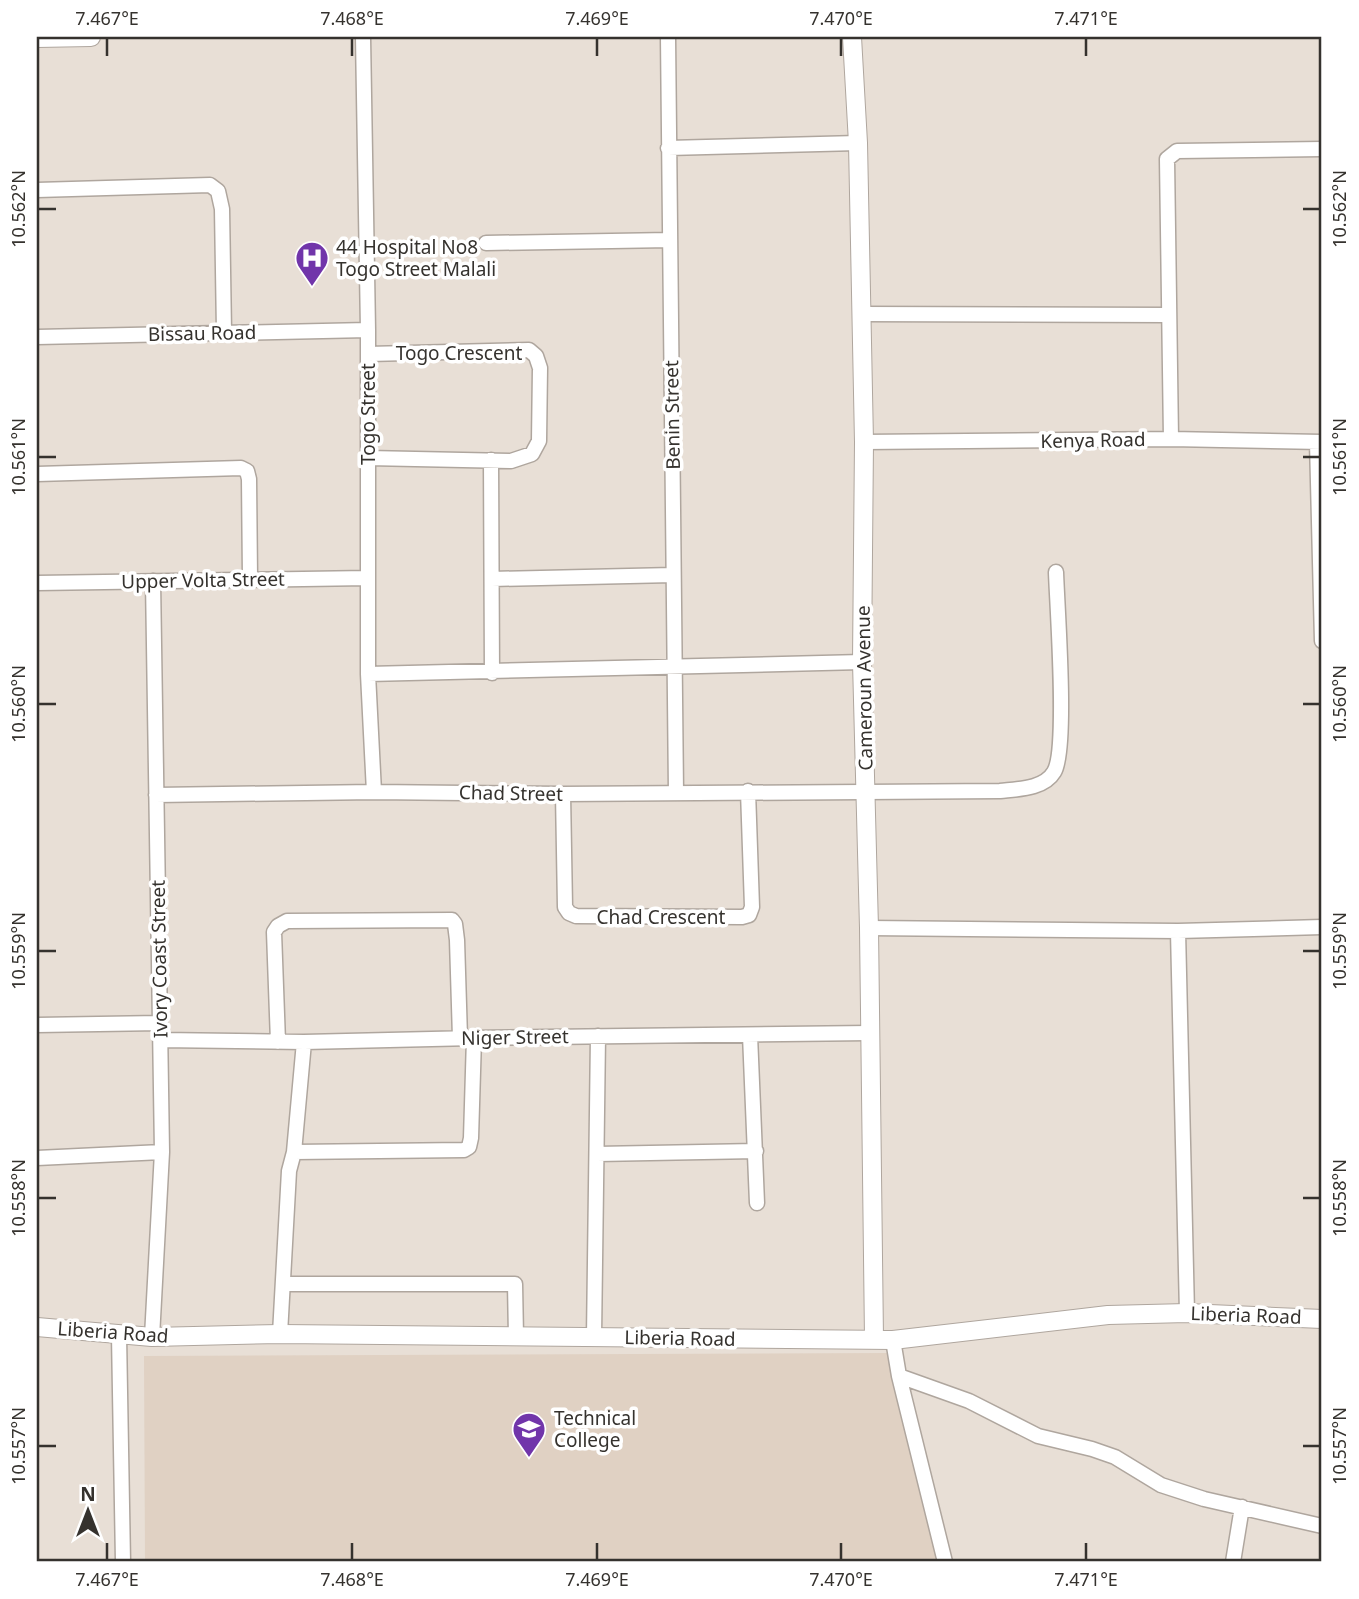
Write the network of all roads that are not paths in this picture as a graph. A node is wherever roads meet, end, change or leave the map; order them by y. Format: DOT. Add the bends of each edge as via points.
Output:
graph roads {
  1 [pos="91,37"];
  2 [pos="363,37"];
  3 [pos="668,37"];
  4 [pos="852,37"];
  5 [pos="37,38"];
  6 [pos="858,143"];
  7 [pos="668,148"];
  8 [pos="1322,149"];
  9 [pos="37,190"];
  10 [pos="670,240"];
  11 [pos="486,243"];
  12 [pos="861,314"];
  13 [pos="1169,316"];
  14 [pos="368,330"];
  15 [pos="224,332"];
  16 [pos="37,337"];
  17 [pos="368,354"];
  18 [pos="1171,439"];
  19 [pos="863,442"];
  20 [pos="1320,442"];
  21 [pos="368,458"];
  22 [pos="491,460"];
  23 [pos="37,474"];
  24 [pos="1056,572"];
  25 [pos="673,575"];
  26 [pos="250,578"];
  27 [pos="368,578"];
  28 [pos="492,579"];
  29 [pos="153,581"];
  30 [pos="37,583"];
  31 [pos="1322,641"];
  32 [pos="862,662"];
  33 [pos="674,666"];
  34 [pos="492,673"];
  35 [pos="368,674"];
  36 [pos="866,791"];
  37 [pos="374,792"];
  38 [pos="748,792"];
  39 [pos="676,793"];
  40 [pos="563,794"];
  41 [pos="156,795"];
  42 [pos="1322,927"];
  43 [pos="869,928"];
  44 [pos="1178,931"];
  45 [pos="160,1023"];
  46 [pos="37,1025"];
  47 [pos="870,1033"];
  48 [pos="750,1035"];
  49 [pos="598,1036"];
  50 [pos="467,1038"];
  51 [pos="161,1040"];
  52 [pos="278,1042"];
  53 [pos="304,1042"];
  54 [pos="756,1151"];
  55 [pos="162,1152"];
  56 [pos="295,1152"];
  57 [pos="597,1154"];
  58 [pos="37,1158"];
  59 [pos="757,1203"];
  60 [pos="284,1284"];
  61 [pos="1187,1313"];
  62 [pos="1322,1319"];
  63 [pos="37,1327"];
  64 [pos="279,1334"];
  65 [pos="119,1335"];
  66 [pos="152,1337"];
  67 [pos="516,1337"];
  68 [pos="594,1337"];
  69 [pos="874,1339"];
  70 [pos="893,1340"];
  71 [pos="900,1376"];
  72 [pos="1242,1507"];
  73 [pos="1322,1525"];
  74 [pos="123,1562"];
  75 [pos="945,1562"];
  76 [pos="1233,1562"];
  1 -- 5 [label="street"];
  2 -- 14 [label="street, Togo Street"];
  3 -- 7 [label="street, Benin Street"];
  4 -- 6 [label="street, Cameroun Avenue"];
  6 -- 7 [label="street"];
  6 -- 12 [label="street, Cameroun Avenue"];
  7 -- 10 [label="street, Benin Street"];
  8 -- 13 [label="street" via="1177,151 1167,159"];
  9 -- 15 [label="street" via="210,186 218,191"];
  10 -- 11 [label="street"];
  10 -- 25 [label="street, Benin Street"];
  12 -- 13 [label="street"];
  12 -- 19 [label="street, Cameroun Avenue"];
  13 -- 18 [label="street"];
  14 -- 15 [label="street, Bissau Road"];
  14 -- 17 [label="street, Togo Street"];
  15 -- 16 [label="street, Bissau Road"];
  17 -- 21 [label="street, Togo Street"];
  17 -- 22 [label="street, Togo Crescent" via="528,350 536,356 540,368 539,441 532,454 511,461"];
  18 -- 19 [label="street, Kenya Road"];
  18 -- 20 [label="street, Kenya Road"];
  19 -- 32 [label="street, Cameroun Avenue"];
  20 -- 31 [label="street"];
  21 -- 22 [label="street, Togo Crescent"];
  21 -- 27 [label="street, Togo Street"];
  22 -- 28 [label="street"];
  23 -- 26 [label="street" via="241,468 249,479"];
  24 -- 36 [label="street, Chad Street" via="1061,744 1054,772 1036,787 1000,792"];
  25 -- 28 [label="street"];
  25 -- 33 [label="street, Benin Street"];
  26 -- 27 [label="street, Upper Volta Street"];
  26 -- 29 [label="street, Upper Volta Street"];
  27 -- 35 [label="street, Togo Street"];
  28 -- 34 [label="street"];
  29 -- 30 [label="street, Upper Volta Street"];
  29 -- 41 [label="street, Ivory Coast Street"];
  32 -- 33 [label="street"];
  32 -- 36 [label="street, Cameroun Avenue"];
  33 -- 34 [label="street"];
  33 -- 39 [label="street, Benin Street"];
  34 -- 35 [label="street"];
  35 -- 37 [label="street, Togo Street"];
  36 -- 38 [label="street, Chad Street"];
  36 -- 43 [label="street, Cameroun Avenue"];
  37 -- 40 [label="street, Chad Street"];
  37 -- 41 [label="street, Chad Street"];
  38 -- 39 [label="street, Chad Street"];
  38 -- 40 [label="street, Chad Crescent" via="752,907 749,915 742,917 569,913 565,907"];
  39 -- 40 [label="street, Chad Street"];
  41 -- 45 [label="street, Ivory Coast Street"];
  42 -- 44 [label="street"];
  43 -- 44 [label="street"];
  43 -- 47 [label="street, Cameroun Avenue"];
  44 -- 61 [label="street"];
  45 -- 46 [label="street"];
  45 -- 51 [label="street, Ivory Coast Street"];
  47 -- 48 [label="street, Niger Street"];
  47 -- 69 [label="street, Cameroun Avenue"];
  48 -- 49 [label="street, Niger Street"];
  48 -- 54 [label="street"];
  49 -- 50 [label="street, Niger Street"];
  49 -- 57 [label="street"];
  50 -- 52 [label="street" via="453,920 287,921 274,932"];
  50 -- 53 [label="street, Niger Street"];
  50 -- 56 [label="street" via="469,1147"];
  51 -- 52 [label="street, Niger Street"];
  51 -- 55 [label="street, Ivory Coast Street"];
  52 -- 53 [label="street, Niger Street"];
  53 -- 56 [label="street"];
  54 -- 57 [label="street"];
  54 -- 59 [label="street"];
  55 -- 58 [label="street"];
  55 -- 66 [label="street, Ivory Coast Street"];
  56 -- 60 [label="street" via="289,1171"];
  57 -- 68 [label="street"];
  60 -- 64 [label="street"];
  60 -- 67 [label="street" via="515,1284"];
  61 -- 62 [label="street, Liberia Road"];
  61 -- 70 [label="street, Liberia Road" via="1108,1315"];
  63 -- 65 [label="street, Liberia Road"];
  64 -- 66 [label="street, Liberia Road"];
  64 -- 67 [label="street, Liberia Road"];
  65 -- 66 [label="street, Liberia Road"];
  65 -- 74 [label="street"];
  67 -- 68 [label="street, Liberia Road"];
  68 -- 69 [label="street, Liberia Road"];
  69 -- 70 [label="street, Liberia Road"];
  70 -- 71 [label="street"];
  71 -- 72 [label="street" via="969,1401 1038,1436 1115,1457 1161,1485"];
  71 -- 75 [label="street"];
  72 -- 73 [label="street"];
  72 -- 76 [label="street"];
}
